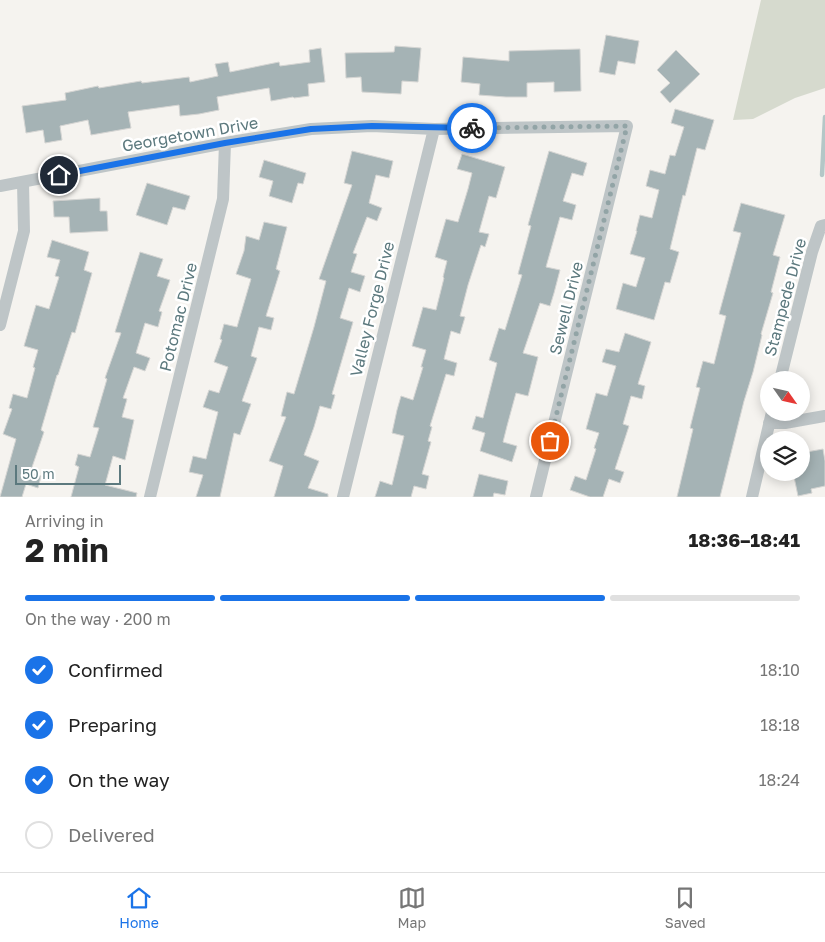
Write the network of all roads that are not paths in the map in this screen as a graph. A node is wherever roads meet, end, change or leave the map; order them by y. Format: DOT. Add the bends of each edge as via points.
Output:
graph roads {
  1 [pos="627,126"];
  2 [pos="434,129"];
  3 [pos="225,143"];
  4 [pos="22,182"];
  5 [pos="0,186"];
  6 [pos="825,225"];
  7 [pos="0,325"];
  8 [pos="782,371"];
  9 [pos="825,416"];
  10 [pos="810,419"];
  11 [pos="770,421"];
  12 [pos="779,421"];
  13 [pos="796,421"];
  14 [pos="150,497"];
  15 [pos="343,497"];
  16 [pos="536,497"];
  17 [pos="752,497"];
  1 -- 2 [label="street, Georgetown Drive"];
  1 -- 16 [label="street, Sewell Drive"];
  2 -- 3 [label="street, Georgetown Drive" via="372,126 311,129"];
  2 -- 15 [label="street, Valley Forge Drive"];
  3 -- 4 [label="street, Georgetown Drive"];
  3 -- 14 [label="street, Potomac Drive" via="223,199"];
  4 -- 5 [label="street, Georgetown Drive"];
  4 -- 7 [label="street" via="24,231"];
  6 -- 8 [label="street, Stampede Drive" via="821,226 812,252"];
  9 -- 10 [label="street"];
  11 -- 17 [label="street"];
  12 -- 13 [label="street"];
}
